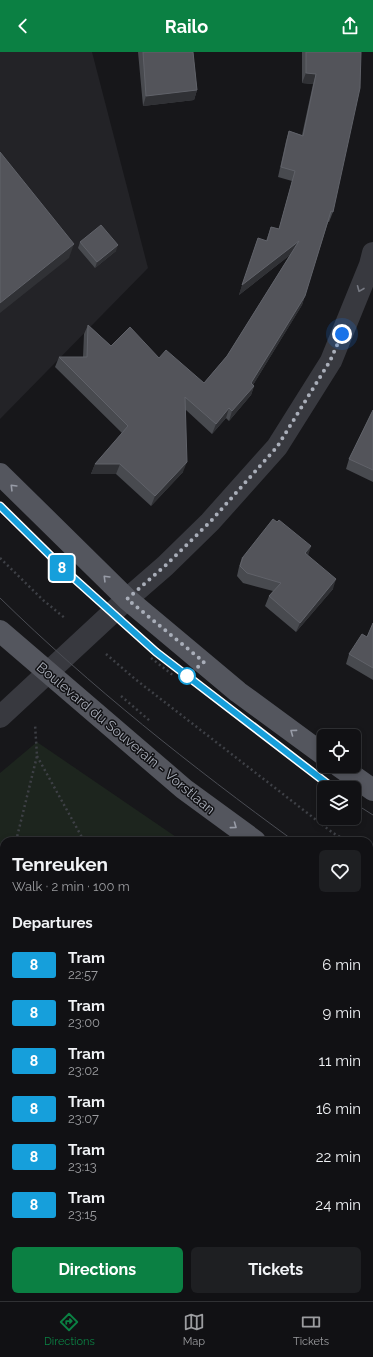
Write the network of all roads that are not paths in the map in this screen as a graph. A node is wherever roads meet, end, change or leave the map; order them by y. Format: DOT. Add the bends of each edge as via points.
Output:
graph roads {
  1 [pos="373,253"];
  2 [pos="0,474"];
  3 [pos="127,599"];
  4 [pos="0,631"];
  5 [pos="48,673"];
  6 [pos="0,717"];
  7 [pos="317,750"];
  8 [pos="349,773"];
  9 [pos="373,790"];
  10 [pos="250,837"];
  1 -- 3 [label="street, one-way" via="330,361 277,447 210,522"];
  3 -- 2 [label="main road, one-way"];
  3 -- 5 [label="street"];
  7 -- 3 [label="main road, one-way" via="238,692"];
  4 -- 5 [label="main road, Boulevard du Souverain - Vorstlaan"];
  5 -- 6 [label="street"];
  5 -- 10 [label="main road, Boulevard du Souverain - Vorstlaan, one-way" via="184,789"];
  8 -- 9 [label="main road"];
}
